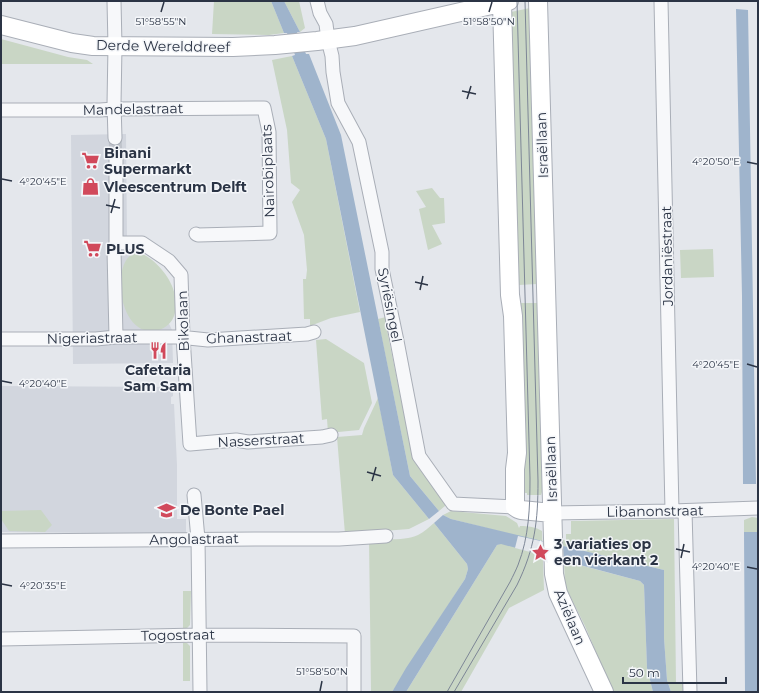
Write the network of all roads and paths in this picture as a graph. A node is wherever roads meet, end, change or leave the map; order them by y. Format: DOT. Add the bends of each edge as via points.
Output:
graph roads {
  1 [pos="114,1"];
  2 [pos="317,1"];
  3 [pos="538,1"];
  4 [pos="661,1"];
  5 [pos="504,2"];
  6 [pos="1,25"];
  7 [pos="328,40"];
  8 [pos="115,46"];
  9 [pos="264,108"];
  10 [pos="114,109"];
  11 [pos="1,110"];
  12 [pos="115,138"];
  13 [pos="116,156"];
  14 [pos="196,234"];
  15 [pos="116,243"];
  16 [pos="314,332"];
  17 [pos="116,337"];
  18 [pos="183,337"];
  19 [pos="1,339"];
  20 [pos="331,435"];
  21 [pos="190,444"];
  22 [pos="194,495"];
  23 [pos="515,507"];
  24 [pos="758,508"];
  25 [pos="679,511"];
  26 [pos="552,513"];
  27 [pos="386,536"];
  28 [pos="198,539"];
  29 [pos="1,541"];
  30 [pos="199,635"];
  31 [pos="1,639"];
  32 [pos="200,692"];
  33 [pos="354,692"];
  34 [pos="604,692"];
  35 [pos="690,692"];
  1 -- 8 [label="street"];
  2 -- 7 [label="street" via="326,24"];
  3 -- 26 [label="street, Israëllaan"];
  4 -- 25 [label="street, Jordaniëstraat"];
  5 -- 7 [label="street, Derde Werelddreef"];
  5 -- 23 [label="street" via="510,295 513,316 517,453"];
  6 -- 8 [label="street, Derde Werelddreef" via="93,46"];
  7 -- 8 [label="street, Derde Werelddreef" via="233,47"];
  7 -- 23 [label="street, Syriësingel" via="338,103 359,142 419,456 453,504"];
  8 -- 10 [label="street"];
  9 -- 10 [label="street, Mandelastraat"];
  9 -- 14 [label="street, Nairobiplaats" via="269,132 270,233"];
  10 -- 11 [label="street, Mandelastraat"];
  10 -- 12 [label="street"];
  13 -- 15 [label="street"];
  15 -- 17 [label="street"];
  15 -- 18 [label="street, Bikolaan" via="142,243 169,261 181,275"];
  16 -- 18 [label="street, Ghanastraat" via="208,340"];
  17 -- 18 [label="street, Nigeriastraat"];
  17 -- 19 [label="street, Nigeriastraat"];
  18 -- 21 [label="street, Bikolaan"];
  20 -- 21 [label="street, Nasserstraat"];
  22 -- 28 [label="street"];
  23 -- 26 [label="street, Israëllaan" via="521,510"];
  24 -- 25 [label="street, Libanonstraat"];
  25 -- 26 [label="street, Libanonstraat"];
  25 -- 35 [label="street, Jordaniëstraat"];
  26 -- 34 [label="street, Aziëlaan" via="554,574 558,593"];
  27 -- 28 [label="street, Angolastraat" via="339,539"];
  28 -- 29 [label="street, Angolastraat"];
  28 -- 30 [label="street"];
  30 -- 31 [label="street, Togostraat"];
  30 -- 32 [label="street"];
  30 -- 33 [label="street, Togostraat" via="354,636"];
}
